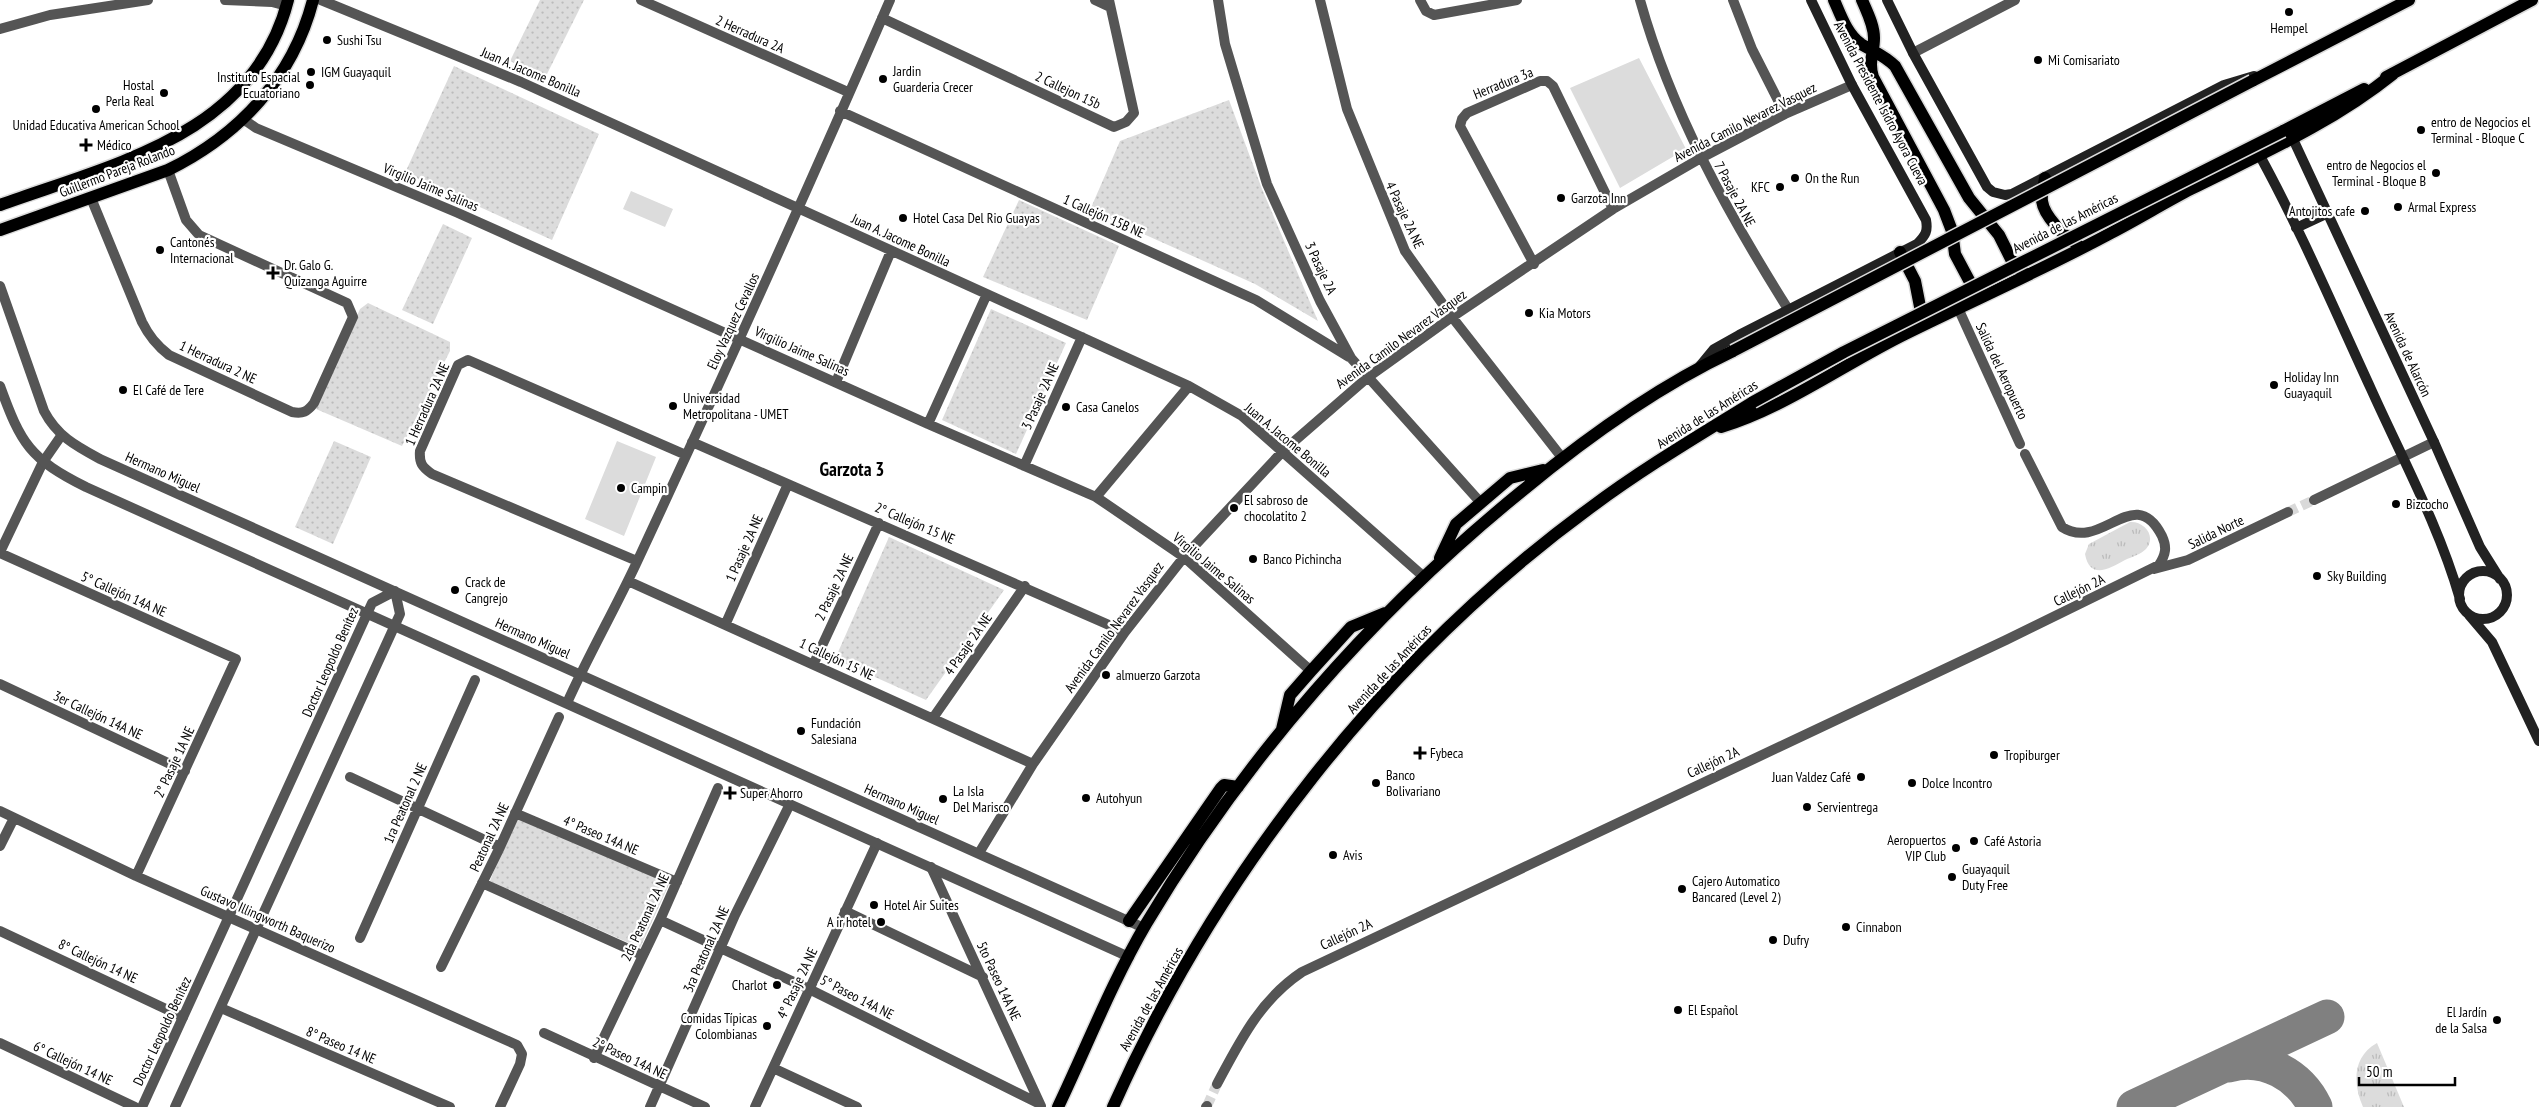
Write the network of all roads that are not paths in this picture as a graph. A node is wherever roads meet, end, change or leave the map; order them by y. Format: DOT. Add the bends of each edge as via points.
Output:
graph roads {
  1 [pos="148,0"];
  2 [pos="224,0"];
  3 [pos="313,0"];
  4 [pos="321,0"];
  5 [pos="641,0"];
  6 [pos="890,0"];
  7 [pos="1095,0"];
  8 [pos="1218,0"];
  9 [pos="1320,0"];
  10 [pos="1420,0"];
  11 [pos="1517,0"];
  12 [pos="1640,0"];
  13 [pos="1733,0"];
  14 [pos="1811,0"];
  15 [pos="1834,0"];
  16 [pos="1862,0"];
  17 [pos="1887,0"];
  18 [pos="2015,0"];
  19 [pos="2409,0"];
  20 [pos="2532,0"];
  21 [pos="287,3"];
  22 [pos="1109,3"];
  23 [pos="2389,5"];
  24 [pos="882,18"];
  25 [pos="0,29"];
  26 [pos="1872,50"];
  27 [pos="1913,53"];
  28 [pos="2270,70"];
  29 [pos="2393,74"];
  30 [pos="1852,85"];
  31 [pos="848,92"];
  32 [pos="840,111"];
  33 [pos="1786,114"];
  34 [pos="242,119"];
  35 [pos="2293,139"];
  36 [pos="2260,156"];
  37 [pos="1701,158"];
  38 [pos="168,170"];
  39 [pos="2045,178"];
  40 [pos="91,198"];
  41 [pos="0,205"];
  42 [pos="800,208"];
  43 [pos="1613,209"];
  44 [pos="2326,214"];
  45 [pos="2296,228"];
  46 [pos="0,230"];
  47 [pos="2083,247"];
  48 [pos="891,251"];
  49 [pos="1900,252"];
  50 [pos="1534,264"];
  51 [pos="2028,276"];
  52 [pos="0,286"];
  53 [pos="987,294"];
  54 [pos="1975,300"];
  55 [pos="1958,308"];
  56 [pos="1788,310"];
  57 [pos="1452,317"];
  58 [pos="1923,325"];
  59 [pos="1082,337"];
  60 [pos="740,338"];
  61 [pos="1351,358"];
  62 [pos="1699,367"];
  63 [pos="1367,378"];
  64 [pos="836,382"];
  65 [pos="0,386"];
  66 [pos="1189,386"];
  67 [pos="928,424"];
  68 [pos="1704,433"];
  69 [pos="61,436"];
  70 [pos="692,442"];
  71 [pos="2434,442"];
  72 [pos="1283,451"];
  73 [pos="686,455"];
  74 [pos="2402,457"];
  75 [pos="1563,458"];
  76 [pos="43,462"];
  77 [pos="1024,466"];
  78 [pos="1548,469"];
  79 [pos="788,484"];
  80 [pos="1096,498"];
  81 [pos="2314,500"];
  82 [pos="1481,503"];
  83 [pos="2288,512"];
  84 [pos="879,523"];
  85 [pos="0,552"];
  86 [pos="1184,556"];
  87 [pos="637,561"];
  88 [pos="1438,564"];
  89 [pos="2153,569"];
  90 [pos="1424,577"];
  91 [pos="2500,579"];
  92 [pos="628,580"];
  93 [pos="1025,586"];
  94 [pos="395,591"];
  95 [pos="2460,599"];
  96 [pos="1389,611"];
  97 [pos="2467,612"];
  98 [pos="367,614"];
  99 [pos="726,623"];
  100 [pos="395,626"];
  101 [pos="1125,632"];
  102 [pos="236,659"];
  103 [pos="814,663"];
  104 [pos="1310,671"];
  105 [pos="580,674"];
  106 [pos="475,680"];
  107 [pos="0,684"];
  108 [pos="567,703"];
  109 [pos="559,717"];
  110 [pos="933,718"];
  111 [pos="1281,732"];
  112 [pos="2539,741"];
  113 [pos="1033,764"];
  114 [pos="185,771"];
  115 [pos="350,777"];
  116 [pos="1238,787"];
  117 [pos="718,788"];
  118 [pos="790,804"];
  119 [pos="417,809"];
  120 [pos="0,812"];
  121 [pos="515,813"];
  122 [pos="14,818"];
  123 [pos="877,843"];
  124 [pos="0,846"];
  125 [pos="500,847"];
  126 [pos="979,853"];
  127 [pos="931,867"];
  128 [pos="136,876"];
  129 [pos="677,882"];
  130 [pos="482,883"];
  131 [pos="845,911"];
  132 [pos="229,916"];
  133 [pos="660,920"];
  134 [pos="1129,921"];
  135 [pos="1144,928"];
  136 [pos="257,929"];
  137 [pos="0,931"];
  138 [pos="360,938"];
  139 [pos="720,948"];
  140 [pos="642,955"];
  141 [pos="1129,956"];
  142 [pos="441,967"];
  143 [pos="983,978"];
  144 [pos="809,989"];
  145 [pos="221,1008"];
  146 [pos="183,1017"];
  147 [pos="544,1033"];
  148 [pos="0,1043"];
  149 [pos="594,1058"];
  150 [pos="773,1068"];
  151 [pos="1217,1084"];
  152 [pos="659,1087"];
  153 [pos="1040,1106"];
  154 [pos="135,1107"];
  155 [pos="142,1107"];
  156 [pos="176,1107"];
  157 [pos="450,1107"];
  158 [pos="500,1107"];
  159 [pos="650,1107"];
  160 [pos="705,1107"];
  161 [pos="755,1107"];
  162 [pos="857,1107"];
  163 [pos="1058,1107"];
  164 [pos="1113,1107"];
  1 -- 25 [label="street" via="50,15"];
  2 -- 21 [label="street"];
  3 -- 34 [label="main road, Guillermo Pareja Rolando" via="289,60 276,81"];
  4 -- 42 [label="street, Juan A. Jacome Bonilla" via="521,82"];
  5 -- 31 [label="street, 2 Herradura 2A"];
  6 -- 24 [label="street, Eloy Vazquez Cevallos"];
  7 -- 22 [label="street"];
  8 -- 61 [label="street, 3 Pasaje 2A" via="1225,44 1267,184 1320,301"];
  9 -- 57 [label="street, 4 Pasaje 2A NE" via="1346,109 1368,166 1405,251"];
  10 -- 11 [label="street" via="1426,11 1434,14"];
  12 -- 37 [label="street, 7 Pasaje 2A NE" via="1669,86"];
  13 -- 33 [label="street" via="1752,49"];
  14 -- 30 [label="main road, Avenida Presidente Isidro Ayora Cueva"];
  15 -- 26 [label="main road, Avenida Presidente Isidro Ayora Cueva" via="1848,32"];
  16 -- 26 [label="main road, Avenida Presidente Isidro Ayora Cueva" via="1873,29"];
  17 -- 27 [label="main road"];
  18 -- 27 [label="street"];
  19 -- 23 [label="main road"];
  20 -- 29 [label="main road, Avenida de las Américas"];
  21 -- 41 [label="main road, Guillermo Pareja Rolando" via="271,43 250,76 210,117 159,147"];
  22 -- 24 [label="street, 2 Callejon 15b" via="1134,113 1126,122 1114,127"];
  23 -- 28 [label="main road"];
  24 -- 31 [label="street, Eloy Vazquez Cevallos"];
  26 -- 51 [label="main road, Avenida Presidente Isidro Ayora Cueva" via="1884,55 1895,66 1969,198 1999,235 2012,261"];
  26 -- 54 [label="main road, Avenida Presidente Isidro Ayora Cueva" via="1869,64 1873,77 1944,210 1952,231 1955,254 1971,284"];
  27 -- 39 [label="main road" via="1987,187 1993,192 2012,194"];
  28 -- 39 [label="main road" via="2224,85"];
  28 -- 62 [label="main road, bridge"];
  29 -- 35 [label="main road" via="2345,110"];
  29 -- 68 [label="main road, Avenida de las Américas, bridge" via="1844,352"];
  30 -- 33 [label="street, Avenida Camilo Nevarez Vasquez"];
  30 -- 49 [label="main road, Avenida Presidente Isidro Ayora Cueva" via="1926,220 1926,236 1918,244"];
  31 -- 32 [label="street, Eloy Vazquez Cevallos"];
  32 -- 42 [label="street, Eloy Vazquez Cevallos"];
  32 -- 61 [label="street, 1 Callejón 15B NE" via="1256,300"];
  33 -- 37 [label="street, Avenida Camilo Nevarez Vasquez"];
  34 -- 38 [label="main road, Guillermo Pareja Rolando" via="206,149"];
  34 -- 60 [label="street, Virgilio Jaime Salinas" via="256,128"];
  35 -- 36 [label="main road"];
  35 -- 44 [label="main road, Avenida de Alarcón"];
  36 -- 45 [label="main road"];
  36 -- 47 [label="main road"];
  37 -- 43 [label="street, Avenida Camilo Nevarez Vasquez"];
  37 -- 56 [label="street, 7 Pasaje 2A NE" via="1747,244"];
  38 -- 40 [label="main road, Guillermo Pareja Rolando"];
  38 -- 40 [label="street, 1 Herradura 2 NE" via="186,220 199,235 346,303 352,310 353,317 308,411 301,414 292,412 158,347 142,322"];
  39 -- 47 [label="main road" via="2041,200 2046,213 2068,239"];
  40 -- 46 [label="main road, Guillermo Pareja Rolando"];
  42 -- 48 [label="street, Juan A. Jacome Bonilla"];
  42 -- 60 [label="street, Eloy Vazquez Cevallos"];
  43 -- 50 [label="street, Avenida Camilo Nevarez Vasquez"];
  43 -- 50 [label="street, Herradura 3a" via="1553,86 1547,82 1540,81 1467,113 1460,126"];
  44 -- 45 [label="main road"];
  44 -- 71 [label="main road, Avenida de Alarcón"];
  45 -- 74 [label="main road"];
  47 -- 51 [label="main road"];
  48 -- 53 [label="street, Juan A. Jacome Bonilla"];
  48 -- 64 [label="street"];
  49 -- 56 [label="main road"];
  49 -- 58 [label="main road" via="1915,281 1923,311"];
  50 -- 57 [label="street, Avenida Camilo Nevarez Vasquez"];
  51 -- 54 [label="main road"];
  52 -- 69 [label="street, Hermano Miguel" via="44,411"];
  53 -- 59 [label="street, Juan A. Jacome Bonilla"];
  53 -- 67 [label="street"];
  54 -- 55 [label="main road"];
  55 -- 58 [label="main road"];
  55 -- 89 [label="street, Salida del Aeropuerto" via="2062,527 2077,534 2092,532 2134,514 2149,517 2155,523 2166,550 2160,564"];
  56 -- 62 [label="main road" via="1714,349"];
  57 -- 63 [label="street, Avenida Camilo Nevarez Vasquez"];
  57 -- 75 [label="street, 4 Pasaje 2A NE"];
  58 -- 68 [label="main road" via="1772,406 1739,422"];
  59 -- 66 [label="street, Juan A. Jacome Bonilla"];
  59 -- 77 [label="street, 3 Pasaje 2A NE"];
  60 -- 64 [label="street, Virgilio Jaime Salinas"];
  60 -- 70 [label="street, Eloy Vazquez Cevallos"];
  61 -- 63 [label="street, 3 Pasaje 2A"];
  62 -- 75 [label="main road" via="1649,397"];
  63 -- 72 [label="street, Avenida Camilo Nevarez Vasquez"];
  63 -- 82 [label="street, 3 Pasaje 2A"];
  64 -- 67 [label="street, Virgilio Jaime Salinas"];
  65 -- 76 [label="street" via="25,445"];
  66 -- 72 [label="street, Juan A. Jacome Bonilla" via="1242,416"];
  66 -- 80 [label="street"];
  67 -- 77 [label="street, Virgilio Jaime Salinas"];
  68 -- 164 [label="main road, Avenida de las Américas" via="1634,476 1528,557 1449,628 1360,722 1309,783 1242,874 1144,1041"];
  69 -- 76 [label="street"];
  69 -- 94 [label="street, Hermano Miguel" via="100,458"];
  70 -- 73 [label="street, Eloy Vazquez Cevallos"];
  70 -- 79 [label="street, 2° Callejón 15 NE"];
  71 -- 74 [label="street"];
  71 -- 91 [label="main road, Avenida de Alarcón" via="2480,547"];
  72 -- 86 [label="street, Avenida Camilo Nevarez Vasquez"];
  72 -- 90 [label="street, Juan A. Jacome Bonilla"];
  73 -- 87 [label="street, Eloy Vazquez Cevallos"];
  73 -- 87 [label="street, 1 Herradura 2A NE" via="468,360 458,365 420,450 419,460 423,468"];
  74 -- 81 [label="street"];
  74 -- 95 [label="main road" via="2450,565"];
  75 -- 78 [label="main road"];
  76 -- 85 [label="street"];
  76 -- 98 [label="street" via="86,488"];
  77 -- 80 [label="street, Virgilio Jaime Salinas"];
  78 -- 82 [label="main road" via="1510,478"];
  78 -- 88 [label="main road"];
  79 -- 84 [label="street, 2° Callejón 15 NE"];
  79 -- 99 [label="street, 1 Pasaje 2A NE"];
  80 -- 86 [label="street, Virgilio Jaime Salinas"];
  82 -- 88 [label="main road" via="1456,524"];
  83 -- 89 [label="street, Salida Norte" via="2188,560"];
  84 -- 93 [label="street, 2° Callejón 15 NE"];
  84 -- 103 [label="street, 2 Pasaje 2A NE"];
  85 -- 102 [label="street, 5° Callejón 14A NE"];
  86 -- 101 [label="street, Avenida Camilo Nevarez Vasquez"];
  86 -- 104 [label="street, Virgilio Jaime Salinas"];
  87 -- 92 [label="street, Eloy Vazquez Cevallos"];
  88 -- 90 [label="main road"];
  89 -- 151 [label="street, Callejón 2A" via="1302,972 1272,996 1248,1026"];
  90 -- 96 [label="main road"];
  91 -- 95 [label="main road" via="2487,572 2473,574 2462,584"];
  91 -- 97 [label="main road" via="2507,593 2506,601 2497,614 2482,619"];
  92 -- 99 [label="street, 1 Callejón 15 NE"];
  92 -- 105 [label="street, Eloy Vazquez Cevallos"];
  93 -- 101 [label="street, 2° Callejón 15 NE"];
  93 -- 110 [label="street, 4 Pasaje 2A NE"];
  94 -- 98 [label="street, Doctor Leopoldo Benítez" via="372,603"];
  94 -- 100 [label="street" via="400,614"];
  94 -- 105 [label="street, Hermano Miguel"];
  95 -- 97 [label="main road"];
  96 -- 104 [label="main road" via="1351,628"];
  96 -- 111 [label="main road" via="1331,672"];
  97 -- 112 [label="main road" via="2488,636"];
  98 -- 100 [label="street"];
  98 -- 132 [label="street, Doctor Leopoldo Benítez"];
  99 -- 103 [label="street, 1 Callejón 15 NE"];
  100 -- 108 [label="street"];
  100 -- 136 [label="street"];
  101 -- 113 [label="street, Avenida Camilo Nevarez Vasquez"];
  102 -- 114 [label="street, 2° Pasaje 1A NE"];
  103 -- 110 [label="street, 1 Callejón 15 NE"];
  104 -- 111 [label="main road" via="1290,695"];
  105 -- 108 [label="street, Eloy Vazquez Cevallos"];
  105 -- 126 [label="street, Hermano Miguel"];
  106 -- 119 [label="street, 1ra Peatonal 2 NE"];
  107 -- 114 [label="street, 3er Callejón 14A NE"];
  108 -- 118 [label="street"];
  109 -- 121 [label="street, Peatonal 2A NE"];
  110 -- 113 [label="street, 1 Callejón 15 NE"];
  111 -- 116 [label="main road"];
  113 -- 126 [label="street, Avenida Camilo Nevarez Vasquez"];
  114 -- 128 [label="street, 2° Pasaje 1A NE"];
  115 -- 119 [label="street"];
  116 -- 134 [label="main road" via="1224,785 1221,788"];
  116 -- 135 [label="main road"];
  117 -- 129 [label="street, 2da Peatonal 2A NE"];
  118 -- 123 [label="street"];
  118 -- 139 [label="street, 3ra Peatonal 2A NE"];
  119 -- 125 [label="street"];
  119 -- 138 [label="street, 1ra Peatonal 2 NE"];
  120 -- 122 [label="street, Gustavo Illingworth Baquerizo"];
  121 -- 125 [label="street, Peatonal 2A NE"];
  121 -- 129 [label="street, 4° Paseo 14A NE"];
  122 -- 124 [label="street"];
  122 -- 128 [label="street, Gustavo Illingworth Baquerizo"];
  123 -- 127 [label="street"];
  123 -- 131 [label="street, 4° Pasaje 2A NE"];
  125 -- 130 [label="street, Peatonal 2A NE"];
  126 -- 134 [label="street, Hermano Miguel"];
  127 -- 141 [label="street"];
  127 -- 143 [label="street, 5to Paseo 14A NE"];
  128 -- 132 [label="street, Gustavo Illingworth Baquerizo"];
  129 -- 133 [label="street, 2da Peatonal 2A NE"];
  130 -- 140 [label="street"];
  130 -- 142 [label="street, Peatonal 2A NE"];
  131 -- 143 [label="street"];
  131 -- 144 [label="street, 4° Pasaje 2A NE"];
  132 -- 136 [label="street, Gustavo Illingworth Baquerizo"];
  132 -- 146 [label="street, Doctor Leopoldo Benítez"];
  133 -- 139 [label="street, 5° Paseo 14A NE"];
  133 -- 140 [label="street, 2da Peatonal 2A NE"];
  134 -- 135 [label="street, Hermano Miguel"];
  135 -- 141 [label="main road"];
  136 -- 145 [label="street"];
  136 -- 158 [label="street, Gustavo Illingworth Baquerizo" via="517,1045 522,1054 520,1064"];
  137 -- 146 [label="street, 8° Callejón 14 NE"];
  139 -- 144 [label="street, 5° Paseo 14A NE"];
  139 -- 152 [label="street, 3ra Peatonal 2A NE"];
  140 -- 149 [label="street, 2da Peatonal 2A NE"];
  141 -- 163 [label="main road"];
  143 -- 153 [label="street, 5to Paseo 14A NE"];
  144 -- 150 [label="street, 4° Pasaje 2A NE"];
  144 -- 153 [label="street, 5° Paseo 14A NE"];
  145 -- 156 [label="street"];
  145 -- 157 [label="street, 8° Paseo 14 NE"];
  146 -- 155 [label="street, Doctor Leopoldo Benítez"];
  147 -- 149 [label="street, 2° Paseo 14A NE"];
  148 -- 154 [label="street, 6° Callejón 14 NE"];
  149 -- 152 [label="street, 2° Paseo 14A NE"];
  150 -- 161 [label="street, 4° Pasaje 2A NE"];
  150 -- 162 [label="street"];
  152 -- 159 [label="street, 3ra Peatonal 2A NE"];
  152 -- 160 [label="street, 2° Paseo 14A NE"];
}
